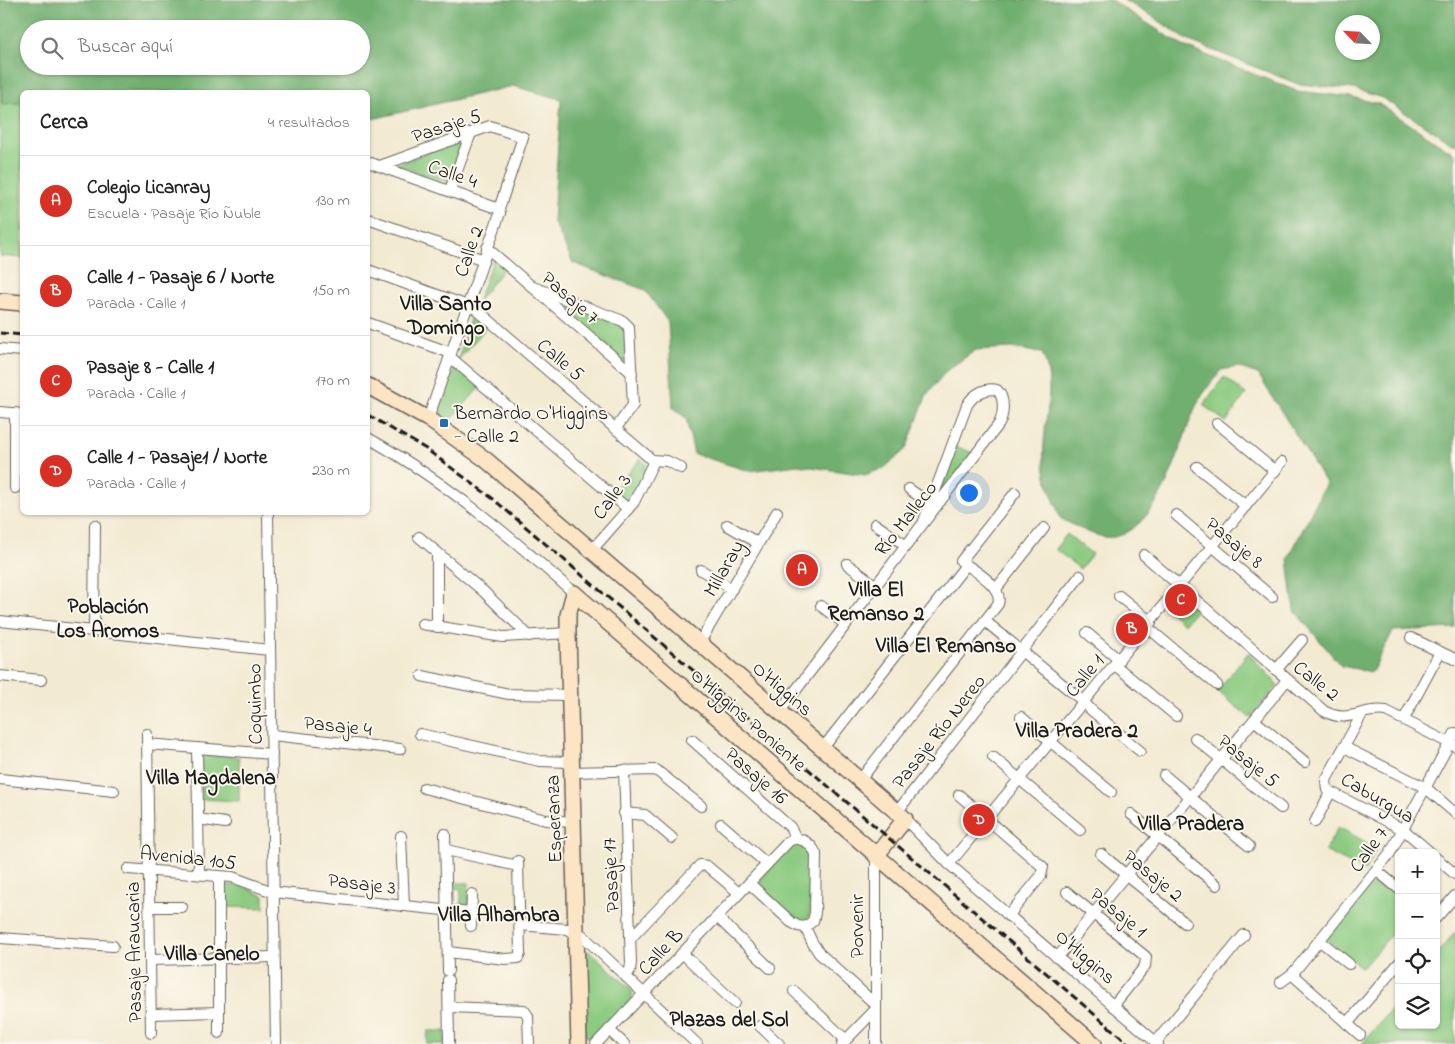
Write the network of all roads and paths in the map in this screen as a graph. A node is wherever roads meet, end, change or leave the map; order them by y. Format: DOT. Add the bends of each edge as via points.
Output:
graph roads {
  1 [pos="471,133"];
  2 [pos="522,137"];
  3 [pos="370,163"];
  4 [pos="380,166"];
  5 [pos="450,190"];
  6 [pos="499,209"];
  7 [pos="370,221"];
  8 [pos="488,248"];
  9 [pos="484,260"];
  10 [pos="370,271"];
  11 [pos="533,287"];
  12 [pos="0,301"];
  13 [pos="20,303"];
  14 [pos="468,306"];
  15 [pos="370,324"];
  16 [pos="0,349"];
  17 [pos="20,351"];
  18 [pos="451,355"];
  19 [pos="632,373"];
  20 [pos="370,387"];
  21 [pos="0,412"];
  22 [pos="19,413"];
  23 [pos="428,419"];
  24 [pos="1217,423"];
  25 [pos="616,428"];
  26 [pos="370,439"];
  27 [pos="652,460"];
  28 [pos="1282,462"];
  29 [pos="1197,467"];
  30 [pos="681,468"];
  31 [pos="1275,471"];
  32 [pos="15,488"];
  33 [pos="909,489"];
  34 [pos="1014,493"];
  35 [pos="929,503"];
  36 [pos="1246,506"];
  37 [pos="628,509"];
  38 [pos="777,512"];
  39 [pos="268,515"];
  40 [pos="1176,515"];
  41 [pos="924,521"];
  42 [pos="875,524"];
  43 [pos="95,525"];
  44 [pos="727,525"];
  45 [pos="1044,528"];
  46 [pos="418,537"];
  47 [pos="758,543"];
  48 [pos="905,545"];
  49 [pos="1213,546"];
  50 [pos="592,550"];
  51 [pos="437,552"];
  52 [pos="1144,555"];
  53 [pos="964,563"];
  54 [pos="847,564"];
  55 [pos="701,570"];
  56 [pos="1080,576"];
  57 [pos="875,585"];
  58 [pos="1181,586"];
  59 [pos="732,589"];
  60 [pos="996,589"];
  61 [pos="574,593"];
  62 [pos="1119,596"];
  63 [pos="1272,596"];
  64 [pos="821,606"];
  65 [pos="985,621"];
  66 [pos="0,622"];
  67 [pos="422,624"];
  68 [pos="845,624"];
  69 [pos="1149,624"];
  70 [pos="437,627"];
  71 [pos="94,631"];
  72 [pos="568,633"];
  73 [pos="1087,633"];
  74 [pos="529,636"];
  75 [pos="1412,638"];
  76 [pos="1302,640"];
  77 [pos="700,642"];
  78 [pos="270,650"];
  79 [pos="1022,651"];
  80 [pos="1440,652"];
  81 [pos="1455,659"];
  82 [pos="1117,663"];
  83 [pos="1276,670"];
  84 [pos="0,676"];
  85 [pos="422,676"];
  86 [pos="41,680"];
  87 [pos="1287,680"];
  88 [pos="1216,685"];
  89 [pos="569,695"];
  90 [pos="1084,702"];
  91 [pos="780,712"];
  92 [pos="1362,714"];
  93 [pos="1176,716"];
  94 [pos="1021,717"];
  95 [pos="1404,719"];
  96 [pos="1254,720"];
  97 [pos="1455,733"];
  98 [pos="420,734"];
  99 [pos="272,735"];
  100 [pos="1195,738"];
  101 [pos="692,740"];
  102 [pos="1051,742"];
  103 [pos="1452,745"];
  104 [pos="1344,747"];
  105 [pos="197,748"];
  106 [pos="823,748"];
  107 [pos="400,750"];
  108 [pos="1140,751"];
  109 [pos="272,754"];
  110 [pos="992,757"];
  111 [pos="1221,760"];
  112 [pos="1305,762"];
  113 [pos="572,767"];
  114 [pos="624,770"];
  115 [pos="1164,775"];
  116 [pos="0,779"];
  117 [pos="860,780"];
  118 [pos="1020,780"];
  119 [pos="424,788"];
  120 [pos="1426,788"];
  121 [pos="114,791"];
  122 [pos="1111,792"];
  123 [pos="1330,793"];
  124 [pos="959,795"];
  125 [pos="1190,797"];
  126 [pos="701,806"];
  127 [pos="1281,808"];
  128 [pos="624,813"];
  129 [pos="1455,813"];
  130 [pos="1131,814"];
  131 [pos="901,816"];
  132 [pos="198,819"];
  133 [pos="987,819"];
  134 [pos="573,822"];
  135 [pos="1315,822"];
  136 [pos="225,823"];
  137 [pos="721,824"];
  138 [pos="1080,830"];
  139 [pos="1404,830"];
  140 [pos="446,834"];
  141 [pos="401,836"];
  142 [pos="1158,836"];
  143 [pos="672,838"];
  144 [pos="796,838"];
  145 [pos="1249,846"];
  146 [pos="1425,849"];
  147 [pos="446,850"];
  148 [pos="1101,854"];
  149 [pos="876,856"];
  150 [pos="1440,861"];
  151 [pos="767,864"];
  152 [pos="949,864"];
  153 [pos="128,869"];
  154 [pos="1376,870"];
  155 [pos="149,871"];
  156 [pos="199,874"];
  157 [pos="1455,874"];
  158 [pos="1126,875"];
  159 [pos="219,876"];
  160 [pos="749,883"];
  161 [pos="1217,885"];
  162 [pos="1395,886"];
  163 [pos="273,892"];
  164 [pos="1067,892"];
  165 [pos="472,894"];
  166 [pos="739,894"];
  167 [pos="1455,896"];
  168 [pos="404,906"];
  169 [pos="182,907"];
  170 [pos="150,908"];
  171 [pos="447,911"];
  172 [pos="471,913"];
  173 [pos="1440,913"];
  174 [pos="1094,914"];
  175 [pos="1008,916"];
  176 [pos="716,917"];
  177 [pos="1185,923"];
  178 [pos="471,926"];
  179 [pos="520,926"];
  180 [pos="805,927"];
  181 [pos="577,932"];
  182 [pos="1244,935"];
  183 [pos="0,938"];
  184 [pos="630,939"];
  185 [pos="1319,940"];
  186 [pos="113,946"];
  187 [pos="448,952"];
  188 [pos="682,953"];
  189 [pos="274,957"];
  190 [pos="219,958"];
  191 [pos="1057,958"];
  192 [pos="150,960"];
  193 [pos="1349,964"];
  194 [pos="770,968"];
  195 [pos="1395,968"];
  196 [pos="1293,973"];
  197 [pos="626,977"];
  198 [pos="1281,982"];
  199 [pos="794,991"];
  200 [pos="643,994"];
  201 [pos="735,1002"];
  202 [pos="876,1006"];
  203 [pos="1113,1006"];
  204 [pos="449,1007"];
  205 [pos="219,1012"];
  206 [pos="151,1014"];
  207 [pos="1348,1024"];
  208 [pos="760,1026"];
  209 [pos="609,1030"];
  210 [pos="219,1033"];
  211 [pos="151,1034"];
  212 [pos="1360,1035"];
  213 [pos="844,1042"];
  214 [pos="1157,1043"];
  215 [pos="276,1044"];
  216 [pos="449,1044"];
  217 [pos="528,1044"];
  218 [pos="579,1044"];
  219 [pos="596,1044"];
  220 [pos="624,1044"];
  221 [pos="696,1044"];
  222 [pos="779,1044"];
  223 [pos="876,1044"];
  224 [pos="1094,1044"];
  1 -- 2 [label="street, Pasaje 5" via="490,126"];
  1 -- 4 [label="street, Pasaje 5"];
  1 -- 5 [label="street"];
  2 -- 6 [label="street, Calle 2"];
  3 -- 4 [label="street, Calle 4"];
  4 -- 5 [label="street, Calle 4"];
  5 -- 6 [label="street, Calle 4"];
  6 -- 8 [label="street, Calle 2"];
  7 -- 9 [label="street"];
  8 -- 9 [label="street, Calle 2"];
  8 -- 11 [label="street, Pasaje 7"];
  9 -- 14 [label="street, Calle 2"];
  10 -- 14 [label="street"];
  11 -- 19 [label="street, Pasaje 7"];
  11 -- 19 [label="street" via="627,325"];
  12 -- 13 [label="street"];
  14 -- 18 [label="street, Calle 2"];
  14 -- 25 [label="street, Calle 5"];
  15 -- 18 [label="street"];
  16 -- 17 [label="street"];
  18 -- 23 [label="street, Calle 2"];
  18 -- 37 [label="street"];
  19 -- 25 [label="street" via="633,404"];
  20 -- 23 [label="street, O'Higgins"];
  21 -- 22 [label="street"];
  22 -- 32 [label="street"];
  23 -- 50 [label="street, O'Higgins" via="485,459"];
  24 -- 31 [label="street"];
  25 -- 27 [label="street, Calle 5"];
  26 -- 61 [label="street, O'Higgins Poniente" via="458,497"];
  27 -- 30 [label="street, Calle 5" via="662,460"];
  27 -- 37 [label="street, Calle 3" via="644,484"];
  28 -- 31 [label="street, Calle 1"];
  29 -- 36 [label="street"];
  31 -- 36 [label="street, Calle 1"];
  33 -- 35 [label="street"];
  34 -- 53 [label="street"];
  35 -- 41 [label="street"];
  35 -- 41 [label="street, Río Malleco" via="967,405 986,390 997,390 1002,397 999,424"];
  36 -- 49 [label="street, Calle 1"];
  37 -- 50 [label="street, Calle 3"];
  38 -- 47 [label="street, Millaray"];
  39 -- 78 [label="street, Coquimbo"];
  40 -- 49 [label="street, Pasaje 8"];
  41 -- 48 [label="street, Río Malleco"];
  42 -- 48 [label="street"];
  43 -- 71 [label="street"];
  44 -- 47 [label="street"];
  45 -- 60 [label="street"];
  46 -- 51 [label="street"];
  47 -- 59 [label="street, Millaray"];
  48 -- 57 [label="street, Río Malleco"];
  49 -- 58 [label="street, Calle 1"];
  49 -- 63 [label="street, Pasaje 8"];
  50 -- 77 [label="street, O'Higgins"];
  51 -- 70 [label="street"];
  51 -- 74 [label="street"];
  52 -- 58 [label="street"];
  53 -- 60 [label="street"];
  53 -- 106 [label="street"];
  54 -- 57 [label="street"];
  55 -- 59 [label="street"];
  56 -- 79 [label="street, Pasaje Río Nereo"];
  57 -- 68 [label="street, Río Malleco"];
  58 -- 69 [label="street, Calle 1"];
  58 -- 83 [label="street, Calle 2"];
  59 -- 77 [label="street, Millaray"];
  60 -- 65 [label="street" via="1000,600"];
  61 -- 72 [label="street, Esperanza" via="568,614"];
  61 -- 149 [label="street, O'Higgins Poniente"];
  62 -- 69 [label="street"];
  64 -- 68 [label="street"];
  65 -- 79 [label="street"];
  65 -- 117 [label="street"];
  66 -- 71 [label="street"];
  67 -- 70 [label="street"];
  68 -- 91 [label="street, Río Malleco"];
  69 -- 82 [label="street, Calle 1"];
  69 -- 88 [label="street"];
  70 -- 74 [label="street" via="490,636"];
  71 -- 78 [label="street"];
  72 -- 74 [label="street"];
  72 -- 89 [label="street, Esperanza"];
  73 -- 82 [label="street"];
  75 -- 80 [label="street"];
  76 -- 83 [label="street"];
  77 -- 91 [label="street, O'Higgins"];
  78 -- 99 [label="street, Coquimbo"];
  79 -- 90 [label="street"];
  79 -- 131 [label="street, Pasaje Río Nereo"];
  80 -- 81 [label="street"];
  80 -- 95 [label="street"];
  82 -- 90 [label="street, Calle 1"];
  82 -- 93 [label="street"];
  83 -- 87 [label="street, Calle 2"];
  84 -- 86 [label="street"];
  85 -- 89 [label="street" via="509,694"];
  87 -- 92 [label="street, Calle 2" via="1330,714 1347,717"];
  87 -- 96 [label="street"];
  89 -- 113 [label="street, Esperanza"];
  90 -- 102 [label="street, Calle 1"];
  90 -- 108 [label="street"];
  91 -- 106 [label="street, O'Higgins"];
  92 -- 95 [label="street, Calle 2" via="1382,710"];
  92 -- 104 [label="street, Caburgua"];
  94 -- 102 [label="street"];
  95 -- 103 [label="street, Calle 2"];
  96 -- 111 [label="street"];
  96 -- 112 [label="street"];
  97 -- 103 [label="street, Calle 7"];
  98 -- 113 [label="street"];
  99 -- 107 [label="street, Pasaje 4"];
  99 -- 109 [label="street, Coquimbo"];
  100 -- 111 [label="street, Pasaje 5"];
  101 -- 144 [label="street, Pasaje 16" via="790,827"];
  102 -- 118 [label="street, Calle 1"];
  102 -- 122 [label="street"];
  103 -- 120 [label="street, Calle 7"];
  104 -- 120 [label="street"];
  104 -- 123 [label="street, Caburgua" via="1326,782"];
  105 -- 109 [label="street"];
  105 -- 132 [label="street"];
  105 -- 155 [label="street, Pasaje Araucaria" via="147,739"];
  106 -- 117 [label="street, O'Higgins"];
  109 -- 163 [label="street, Coquimbo"];
  110 -- 118 [label="street"];
  111 -- 125 [label="street"];
  111 -- 127 [label="street, Pasaje 5"];
  113 -- 114 [label="street"];
  113 -- 134 [label="street, Esperanza"];
  114 -- 126 [label="street" via="658,771"];
  114 -- 128 [label="street, Pasaje 17"];
  115 -- 125 [label="street"];
  116 -- 121 [label="street"];
  117 -- 131 [label="street, O'Higgins"];
  118 -- 133 [label="street, Calle 1"];
  118 -- 138 [label="street"];
  119 -- 134 [label="street" via="546,820"];
  120 -- 129 [label="street"];
  120 -- 139 [label="street, Calle 7"];
  123 -- 135 [label="street"];
  123 -- 139 [label="street, Caburgua"];
  124 -- 133 [label="street"];
  125 -- 142 [label="street"];
  125 -- 145 [label="street"];
  128 -- 143 [label="street" via="645,815"];
  128 -- 184 [label="street, Pasaje 17"];
  130 -- 142 [label="street"];
  131 -- 149 [label="street"];
  131 -- 152 [label="street, O'Higgins"];
  132 -- 136 [label="street"];
  132 -- 156 [label="street"];
  133 -- 152 [label="street, Calle 1"];
  133 -- 175 [label="street" via="1040,863 1043,870"];
  134 -- 181 [label="street, Esperanza"];
  137 -- 151 [label="street"];
  139 -- 146 [label="street, Caburgua"];
  139 -- 154 [label="street, Calle 7"];
  140 -- 147 [label="street"];
  141 -- 168 [label="street"];
  142 -- 158 [label="street"];
  142 -- 161 [label="street"];
  144 -- 151 [label="street, Calle B" via="788,841"];
  144 -- 180 [label="street" via="812,846 816,858 815,913 813,921"];
  147 -- 171 [label="street"];
  147 -- 179 [label="street" via="518,864"];
  148 -- 158 [label="street, Pasaje 2"];
  149 -- 202 [label="street, Porvenir"];
  149 -- 224 [label="street, O'Higgins Poniente"];
  150 -- 157 [label="street"];
  151 -- 160 [label="street, Calle B"];
  152 -- 175 [label="street, O'Higgins"];
  153 -- 155 [label="street, Avenida 105"];
  154 -- 162 [label="street"];
  154 -- 185 [label="street, Calle 7"];
  155 -- 156 [label="street, Avenida 105"];
  155 -- 170 [label="street, Pasaje Araucaria"];
  156 -- 159 [label="street, Avenida 105"];
  158 -- 174 [label="street"];
  158 -- 177 [label="street, Pasaje 2"];
  159 -- 163 [label="street, Avenida 105" via="238,878"];
  159 -- 190 [label="street"];
  160 -- 166 [label="street, Calle B"];
  160 -- 180 [label="street" via="791,922"];
  163 -- 168 [label="street, Pasaje 3"];
  163 -- 189 [label="street, Coquimbo"];
  164 -- 174 [label="street, Pasaje 1"];
  165 -- 172 [label="street"];
  166 -- 176 [label="street, Calle B"];
  166 -- 184 [label="street" via="707,866 700,865"];
  167 -- 173 [label="street"];
  168 -- 171 [label="street, Pasaje 3"];
  169 -- 170 [label="street"];
  170 -- 192 [label="street, Pasaje Araucaria"];
  171 -- 172 [label="street, Pasaje 3"];
  171 -- 187 [label="street"];
  172 -- 178 [label="street"];
  174 -- 191 [label="street"];
  174 -- 203 [label="street, Pasaje 1" via="1147,960"];
  175 -- 191 [label="street, O'Higgins"];
  176 -- 188 [label="street, Calle B"];
  176 -- 194 [label="street"];
  179 -- 181 [label="street"];
  179 -- 187 [label="street" via="518,958"];
  180 -- 202 [label="street" via="815,948"];
  181 -- 197 [label="street"];
  181 -- 218 [label="street, Esperanza"];
  182 -- 214 [label="street, O'Higgins"];
  183 -- 186 [label="street"];
  184 -- 197 [label="street, Pasaje 17" via="630,970"];
  185 -- 193 [label="street"];
  185 -- 196 [label="street, Calle 7"];
  187 -- 204 [label="street"];
  188 -- 200 [label="street, Calle B"];
  188 -- 201 [label="street"];
  189 -- 190 [label="street"];
  189 -- 215 [label="street, Coquimbo"];
  190 -- 192 [label="street"];
  190 -- 205 [label="street"];
  191 -- 203 [label="street, O'Higgins"];
  192 -- 206 [label="street, Pasaje Araucaria"];
  195 -- 207 [label="street"];
  196 -- 198 [label="street, Calle 7"];
  196 -- 207 [label="street"];
  197 -- 200 [label="street"];
  199 -- 213 [label="street"];
  200 -- 209 [label="street, Calle B"];
  200 -- 221 [label="street"];
  202 -- 213 [label="street"];
  202 -- 223 [label="street, Porvenir"];
  203 -- 214 [label="street, O'Higgins"];
  204 -- 216 [label="street"];
  204 -- 217 [label="street" via="526,1012"];
  205 -- 206 [label="street"];
  205 -- 210 [label="street"];
  206 -- 211 [label="street, Pasaje Araucaria"];
  207 -- 212 [label="street"];
  208 -- 222 [label="street"];
  209 -- 219 [label="street, Calle B"];
  209 -- 220 [label="street"];
}
